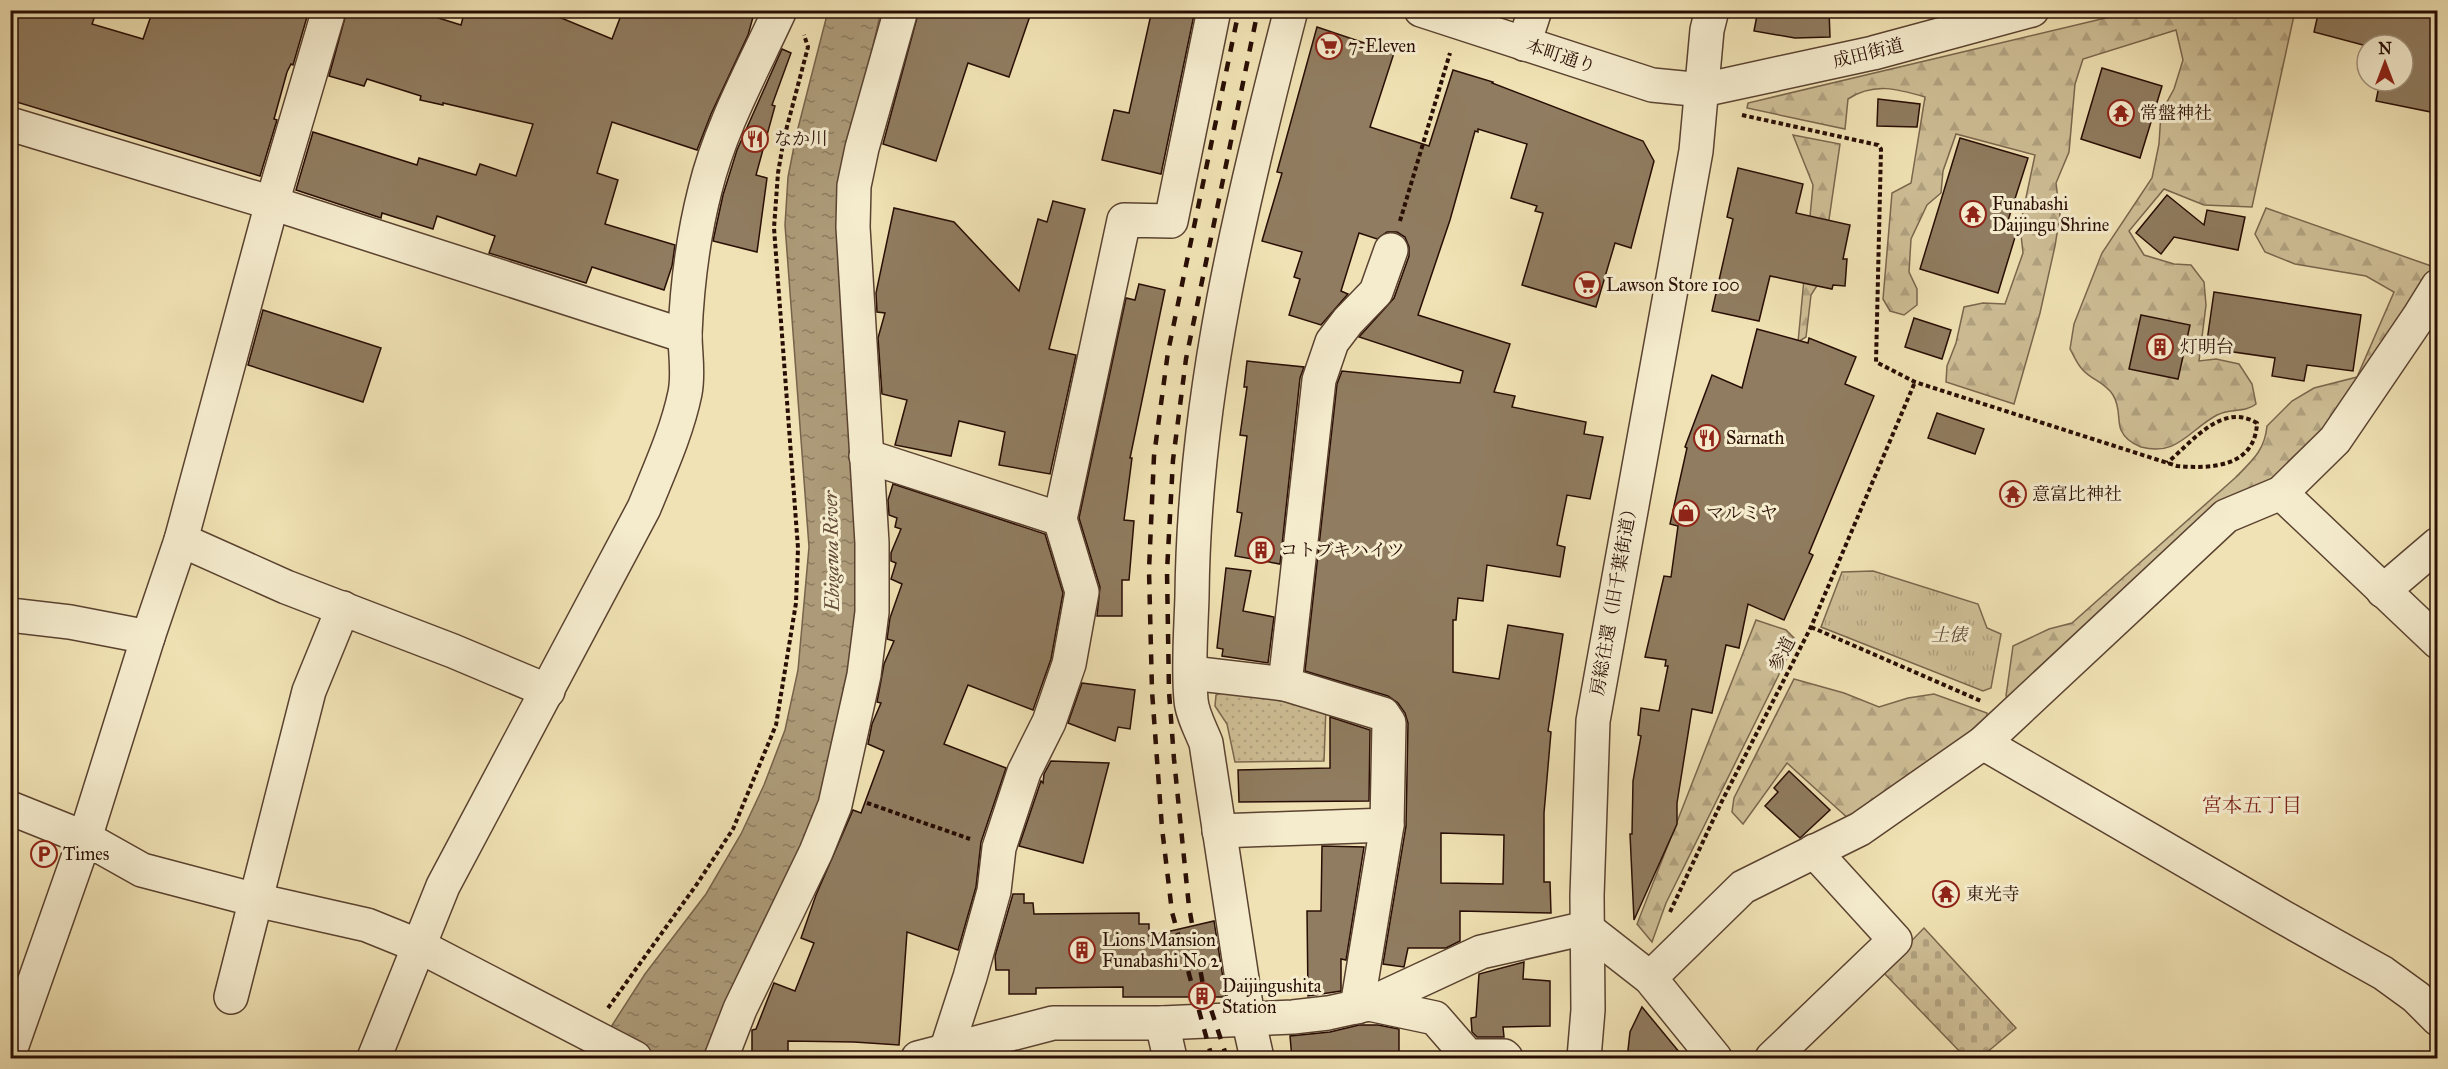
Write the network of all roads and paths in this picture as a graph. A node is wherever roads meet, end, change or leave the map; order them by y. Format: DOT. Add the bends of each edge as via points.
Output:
graph roads {
  1 [pos="329,10"];
  2 [pos="901,10"];
  3 [pos="1214,10"];
  4 [pos="1291,10"];
  5 [pos="1421,10"];
  6 [pos="1535,10"];
  7 [pos="1712,10"];
  8 [pos="2032,10"];
  9 [pos="791,20"];
  10 [pos="1524,44"];
  11 [pos="1450,52"];
  12 [pos="1703,90"];
  13 [pos="1738,114"];
  14 [pos="10,124"];
  15 [pos="272,203"];
  16 [pos="1391,249"];
  17 [pos="2438,286"];
  18 [pos="2429,321"];
  19 [pos="685,336"];
  20 [pos="1915,382"];
  21 [pos="866,456"];
  22 [pos="2167,463"];
  23 [pos="2281,493"];
  24 [pos="1060,519"];
  25 [pos="181,540"];
  26 [pos="2438,544"];
  27 [pos="2383,591"];
  28 [pos="343,608"];
  29 [pos="10,615"];
  30 [pos="1810,627"];
  31 [pos="148,637"];
  32 [pos="2438,642"];
  33 [pos="1191,673"];
  34 [pos="1285,684"];
  35 [pos="548,691"];
  36 [pos="1986,703"];
  37 [pos="1983,743"];
  38 [pos="838,793"];
  39 [pos="10,808"];
  40 [pos="1387,825"];
  41 [pos="1219,831"];
  42 [pos="86,838"];
  43 [pos="999,848"];
  44 [pos="1814,851"];
  45 [pos="256,900"];
  46 [pos="1670,914"];
  47 [pos="1586,928"];
  48 [pos="418,946"];
  49 [pos="1650,978"];
  50 [pos="231,997"];
  51 [pos="1363,1005"];
  52 [pos="1248,1018"];
  53 [pos="2438,1019"];
  54 [pos="1161,1023"];
  55 [pos="590,1046"];
  56 [pos="10,1051"];
  57 [pos="932,1055"];
  58 [pos="374,1059"];
  59 [pos="635,1059"];
  60 [pos="721,1059"];
  61 [pos="1170,1059"];
  62 [pos="1257,1059"];
  63 [pos="1506,1059"];
  64 [pos="1584,1059"];
  65 [pos="1715,1059"];
  66 [pos="1772,1059"];
  1 -- 15 [label="street"];
  2 -- 21 [label="street" via="854,186"];
  3 -- 24 [label="street" via="1171,222 1124,220"];
  4 -- 33 [label="street" via="1252,162 1202,429 1192,547"];
  5 -- 10 [label="street, 本町通り"];
  6 -- 10 [label="street"];
  7 -- 12 [label="street, 房総往還（旧千葉街道）"];
  8 -- 12 [label="street, 成田街道" via="1873,53"];
  9 -- 19 [label="street" via="720,142 705,191 689,277"];
  9 -- 55 [label="path" via="808,47 784,138 774,228 798,548 796,603 776,725 733,829 698,884 638,963"];
  10 -- 12 [label="street, 本町通り" via="1652,85"];
  11 -- 16 [label="path"];
  12 -- 47 [label="street, 房総往還（旧千葉街道）" via="1696,151 1593,721"];
  13 -- 20 [label="path" via="1878,144 1881,149 1876,362"];
  14 -- 15 [label="street"];
  15 -- 19 [label="street"];
  15 -- 25 [label="street"];
  16 -- 34 [label="street" via="1376,292 1332,342 1319,380"];
  17 -- 18 [label="street"];
  18 -- 23 [label="street" via="2335,440"];
  19 -- 35 [label="street" via="685,395 665,458 644,508"];
  20 -- 22 [label="path"];
  20 -- 30 [label="path, 参道"];
  21 -- 24 [label="street"];
  21 -- 38 [label="street" via="872,612 864,675"];
  22 -- 22 [label="path" via="2209,467 2234,460 2250,450 2257,437 2258,423 2247,417 2218,420"];
  23 -- 27 [label="street"];
  23 -- 37 [label="street" via="2226,516"];
  24 -- 43 [label="street" via="1082,592 1073,643 1049,722 1024,772"];
  25 -- 28 [label="street"];
  25 -- 31 [label="street"];
  26 -- 27 [label="street"];
  27 -- 32 [label="street"];
  28 -- 35 [label="street"];
  28 -- 45 [label="street" via="309,691"];
  29 -- 31 [label="street"];
  30 -- 36 [label="path"];
  30 -- 46 [label="path, 参道"];
  31 -- 42 [label="street"];
  33 -- 34 [label="street"];
  33 -- 41 [label="street" via="1191,702 1206,743"];
  34 -- 40 [label="street" via="1383,714 1389,723"];
  35 -- 48 [label="street" via="443,886"];
  37 -- 44 [label="street" via="1860,829"];
  37 -- 53 [label="street" via="2384,973"];
  38 -- 43 [label="path"];
  38 -- 60 [label="street" via="816,852 740,1010"];
  39 -- 42 [label="street"];
  40 -- 41 [label="street"];
  40 -- 51 [label="street"];
  41 -- 52 [label="street"];
  42 -- 45 [label="street" via="142,870"];
  42 -- 56 [label="street"];
  43 -- 57 [label="street" via="994,891 970,977"];
  44 -- 49 [label="street" via="1743,887"];
  44 -- 66 [label="street" via="1895,940"];
  45 -- 48 [label="street" via="367,925"];
  45 -- 50 [label="street"];
  47 -- 49 [label="street"];
  47 -- 51 [label="street" via="1481,952"];
  47 -- 64 [label="street, 房総往還（旧千葉街道）" via="1588,1010"];
  48 -- 55 [label="street"];
  48 -- 58 [label="street"];
  49 -- 65 [label="street"];
  51 -- 52 [label="street" via="1293,1017"];
  51 -- 63 [label="street" via="1435,1018 1468,1056"];
  52 -- 54 [label="street"];
  52 -- 62 [label="street"];
  54 -- 57 [label="street" via="1053,1023"];
  54 -- 61 [label="street"];
  55 -- 59 [label="street"];
}
